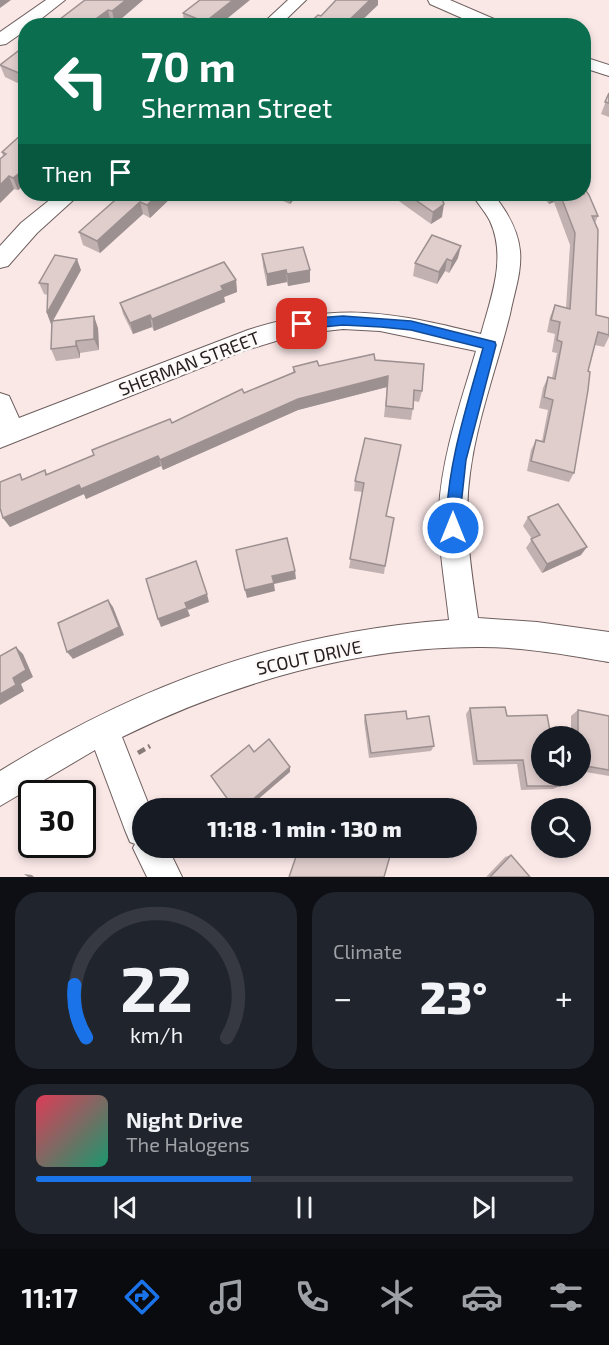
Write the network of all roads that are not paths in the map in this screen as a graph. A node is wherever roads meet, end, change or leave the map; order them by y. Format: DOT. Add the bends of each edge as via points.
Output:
graph roads {
  1 [pos="57,0"];
  2 [pos="298,0"];
  3 [pos="436,0"];
  4 [pos="31,18"];
  5 [pos="277,18"];
  6 [pos="477,18"];
  7 [pos="18,27"];
  8 [pos="0,40"];
  9 [pos="591,65"];
  10 [pos="609,71"];
  11 [pos="61,201"];
  12 [pos="487,201"];
  13 [pos="0,260"];
  14 [pos="490,345"];
  15 [pos="0,403"];
  16 [pos="7,434"];
  17 [pos="465,633"];
  18 [pos="609,647"];
  19 [pos="103,729"];
  20 [pos="0,790"];
  21 [pos="132,804"];
  22 [pos="155,858"];
  23 [pos="165,877"];
  1 -- 4 [label="street"];
  2 -- 5 [label="street"];
  3 -- 6 [label="street"];
  7 -- 8 [label="street"];
  9 -- 10 [label="street"];
  11 -- 13 [label="street" via="28,228"];
  12 -- 14 [label="street" via="502,225 509,249 506,282"];
  14 -- 16 [label="street, SHERMAN STREET" via="381,322 302,324 246,340"];
  14 -- 17 [label="street" via="454,493 453,528"];
  15 -- 16 [label="street"];
  17 -- 18 [label="street, SCOUT DRIVE" via="561,639"];
  17 -- 19 [label="street, SCOUT DRIVE" via="281,659 172,697"];
  19 -- 20 [label="street, SCOUT DRIVE"];
  19 -- 21 [label="street"];
  22 -- 23 [label="street"];
}
